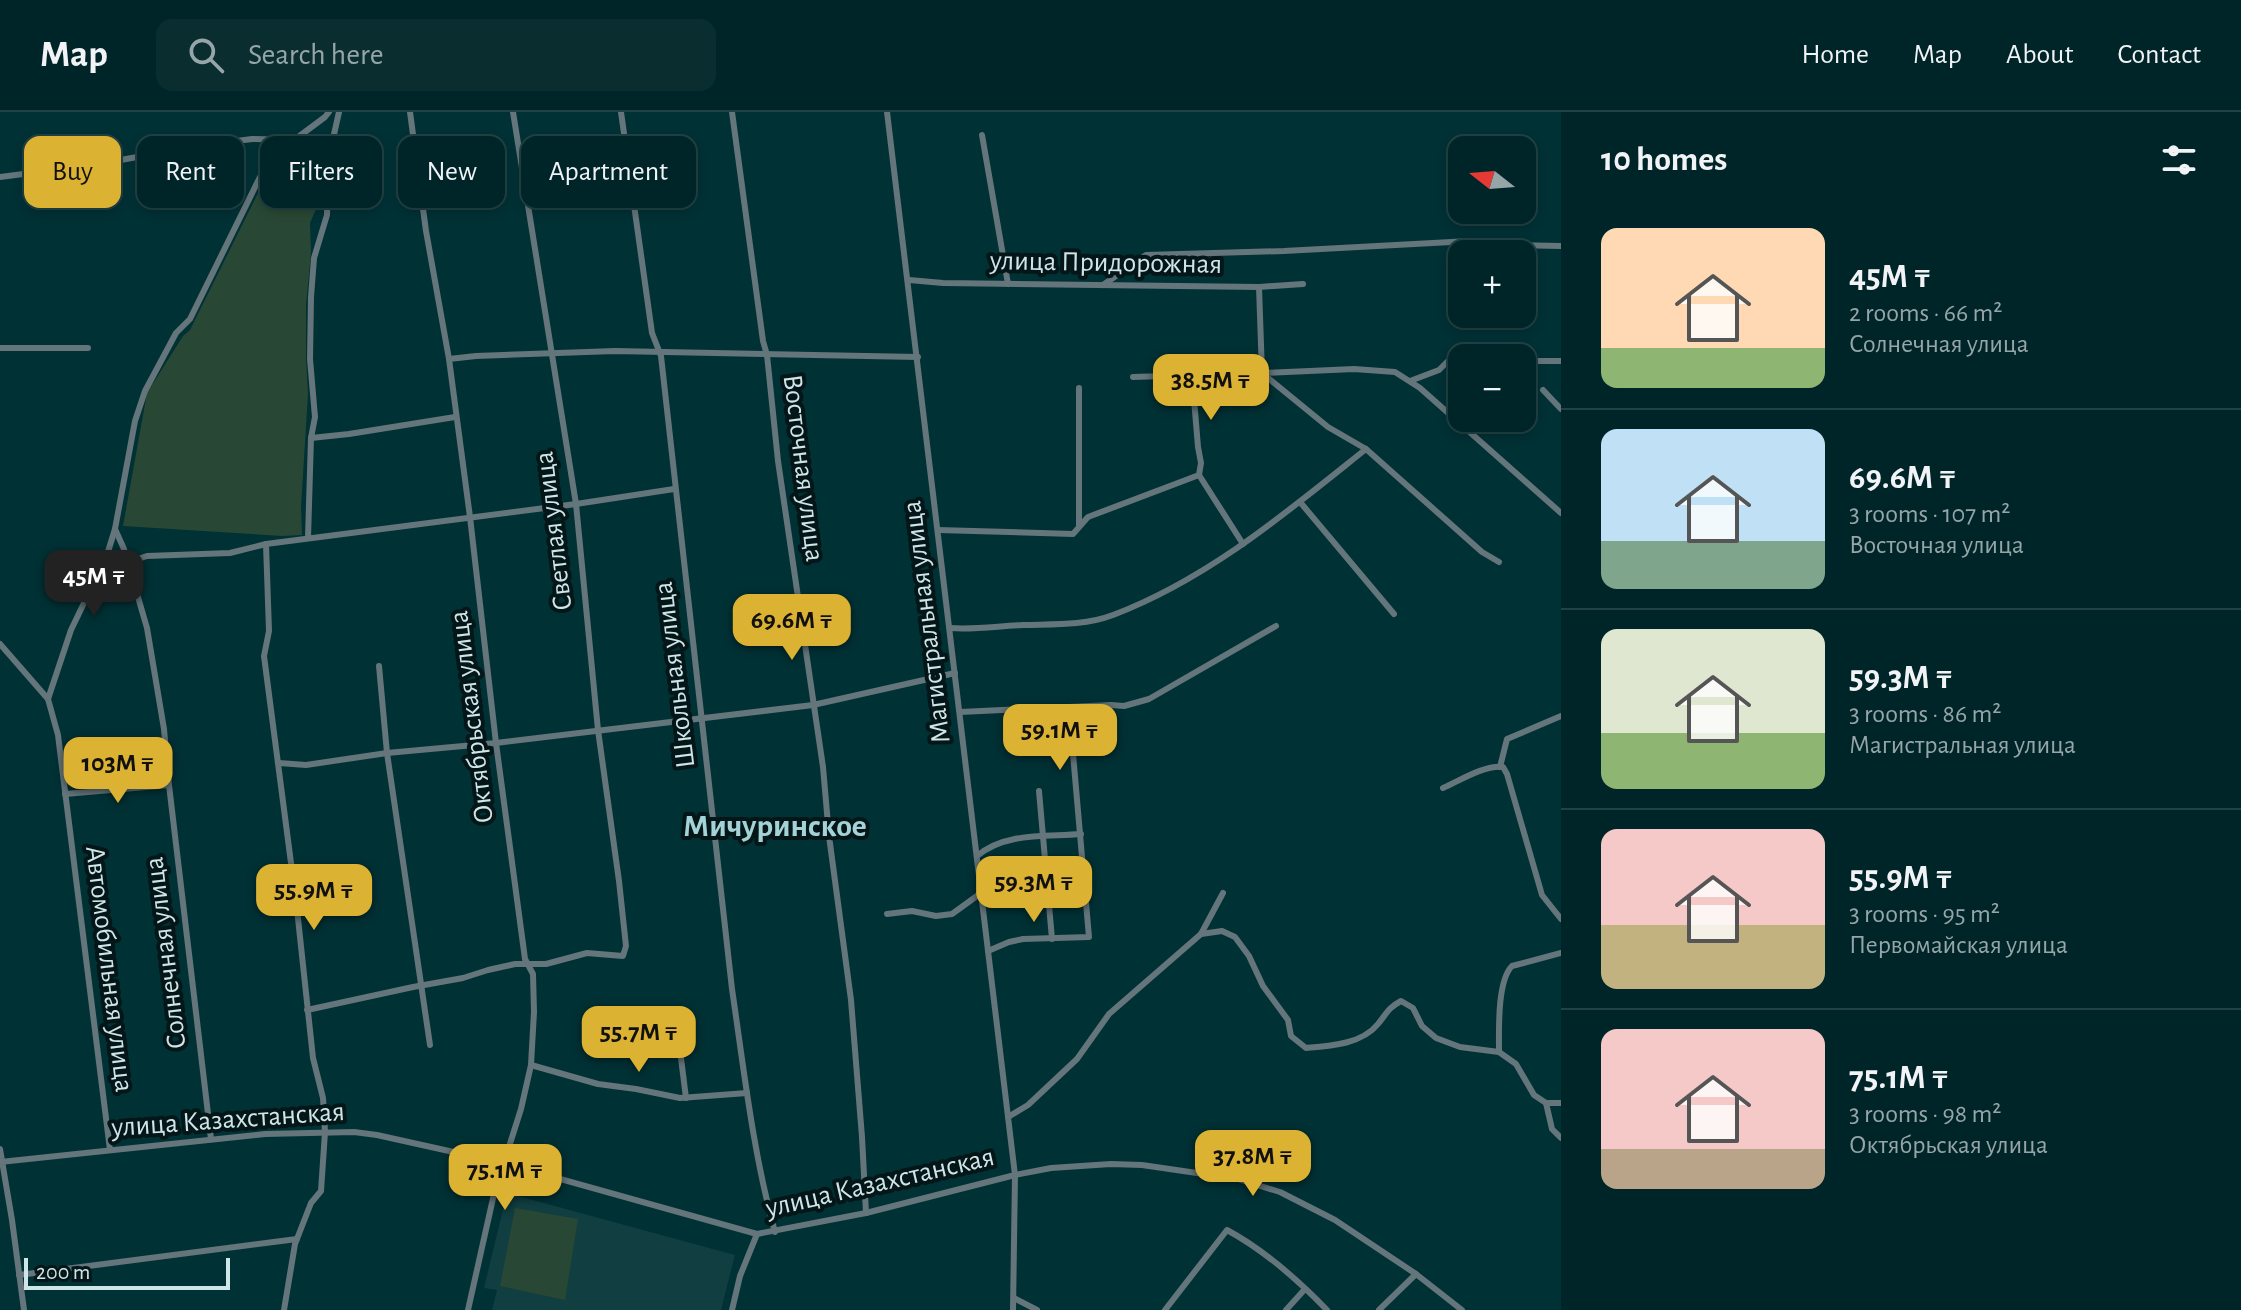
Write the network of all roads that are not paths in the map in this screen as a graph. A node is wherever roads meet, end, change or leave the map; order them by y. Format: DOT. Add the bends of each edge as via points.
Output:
graph roads {
  1 [pos="329,112"];
  2 [pos="339,112"];
  3 [pos="410,112"];
  4 [pos="513,112"];
  5 [pos="621,112"];
  6 [pos="732,112"];
  7 [pos="887,112"];
  8 [pos="982,135"];
  9 [pos="298,136"];
  10 [pos="260,139"];
  11 [pos="0,177"];
  12 [pos="260,177"];
  13 [pos="1561,246"];
  14 [pos="909,280"];
  15 [pos="1008,284"];
  16 [pos="1303,284"];
  17 [pos="1103,285"];
  18 [pos="1259,287"];
  19 [pos="0,348"];
  20 [pos="88,348"];
  21 [pos="659,351"];
  22 [pos="551,353"];
  23 [pos="767,355"];
  24 [pos="918,357"];
  25 [pos="449,359"];
  26 [pos="1448,361"];
  27 [pos="1536,361"];
  28 [pos="1561,361"];
  29 [pos="1262,373"];
  30 [pos="1192,375"];
  31 [pos="1133,377"];
  32 [pos="1410,381"];
  33 [pos="1079,388"];
  34 [pos="1543,390"];
  35 [pos="1561,409"];
  36 [pos="455,417"];
  37 [pos="311,438"];
  38 [pos="1366,449"];
  39 [pos="1199,475"];
  40 [pos="674,489"];
  41 [pos="1300,502"];
  42 [pos="576,504"];
  43 [pos="1561,513"];
  44 [pos="470,517"];
  45 [pos="1079,525"];
  46 [pos="115,529"];
  47 [pos="938,530"];
  48 [pos="308,538"];
  49 [pos="266,544"];
  50 [pos="1243,544"];
  51 [pos="129,562"];
  52 [pos="1499,562"];
  53 [pos="1394,614"];
  54 [pos="1276,626"];
  55 [pos="950,628"];
  56 [pos="0,644"];
  57 [pos="379,666"];
  58 [pos="955,673"];
  59 [pos="48,699"];
  60 [pos="813,705"];
  61 [pos="1069,708"];
  62 [pos="960,712"];
  63 [pos="1561,716"];
  64 [pos="703,719"];
  65 [pos="598,730"];
  66 [pos="496,743"];
  67 [pos="387,753"];
  68 [pos="279,763"];
  69 [pos="1500,767"];
  70 [pos="169,785"];
  71 [pos="1443,788"];
  72 [pos="1039,791"];
  73 [pos="65,794"];
  74 [pos="1081,834"];
  75 [pos="1043,837"];
  76 [pos="977,856"];
  77 [pos="981,893"];
  78 [pos="1223,893"];
  79 [pos="887,914"];
  80 [pos="1561,919"];
  81 [pos="1201,934"];
  82 [pos="1052,939"];
  83 [pos="988,951"];
  84 [pos="1561,953"];
  85 [pos="527,964"];
  86 [pos="421,985"];
  87 [pos="307,1010"];
  88 [pos="595,1023"];
  89 [pos="430,1045"];
  90 [pos="1499,1052"];
  91 [pos="531,1065"];
  92 [pos="747,1093"];
  93 [pos="686,1098"];
  94 [pos="1546,1103"];
  95 [pos="1561,1103"];
  96 [pos="1008,1117"];
  97 [pos="325,1132"];
  98 [pos="1561,1138"];
  99 [pos="211,1139"];
  100 [pos="0,1149"];
  101 [pos="110,1150"];
  102 [pos="1,1162"];
  103 [pos="503,1163"];
  104 [pos="1015,1175"];
  105 [pos="866,1213"];
  106 [pos="775,1232"];
  107 [pos="757,1234"];
  108 [pos="297,1239"];
  109 [pos="1416,1274"];
  110 [pos="19,1275"];
  111 [pos="1305,1289"];
  112 [pos="1014,1298"];
  113 [pos="24,1310"];
  114 [pos="284,1310"];
  115 [pos="468,1310"];
  116 [pos="732,1310"];
  117 [pos="1013,1310"];
  118 [pos="1037,1310"];
  119 [pos="1166,1310"];
  120 [pos="1286,1310"];
  121 [pos="1327,1310"];
  122 [pos="1379,1310"];
  123 [pos="1462,1310"];
  1 -- 9 [label="street"];
  2 -- 37 [label="street" via="328,161 327,215 314,258"];
  3 -- 25 [label="street, Октябрьская улица"];
  4 -- 22 [label="street, Светлая улица"];
  5 -- 21 [label="street, Школьная улица" via="652,333"];
  6 -- 23 [label="street, Восточная улица"];
  7 -- 14 [label="street, Магистральная улица"];
  8 -- 15 [label="street"];
  10 -- 11 [label="street"];
  12 -- 46 [label="street" via="190,319 176,333 145,391"];
  13 -- 17 [label="street" via="1470,241 1146,255"];
  14 -- 15 [label="street, улица Придорожная"];
  14 -- 24 [label="street, Магистральная улица"];
  15 -- 17 [label="street, улица Придорожная"];
  16 -- 18 [label="street, улица Придорожная"];
  17 -- 18 [label="street, улица Придорожная"];
  18 -- 29 [label="street"];
  19 -- 20 [label="street"];
  21 -- 22 [label="street"];
  21 -- 23 [label="street"];
  21 -- 40 [label="street, Школьная улица"];
  22 -- 25 [label="street"];
  22 -- 42 [label="street, Светлая улица"];
  23 -- 24 [label="street"];
  23 -- 60 [label="street, Восточная улица"];
  24 -- 47 [label="street, Магистральная улица"];
  25 -- 36 [label="street, Октябрьская улица"];
  26 -- 32 [label="street"];
  27 -- 28 [label="street"];
  29 -- 30 [label="street"];
  29 -- 32 [label="street" via="1354,369 1395,372"];
  29 -- 38 [label="street" via="1328,427"];
  30 -- 31 [label="street"];
  30 -- 39 [label="street"];
  32 -- 43 [label="street"];
  33 -- 45 [label="street"];
  34 -- 35 [label="street"];
  36 -- 37 [label="street"];
  36 -- 44 [label="street, Октябрьская улица"];
  37 -- 48 [label="street"];
  38 -- 41 [label="street"];
  38 -- 52 [label="street"];
  39 -- 45 [label="street"];
  39 -- 50 [label="street"];
  40 -- 42 [label="street"];
  40 -- 64 [label="street, Школьная улица"];
  41 -- 50 [label="street"];
  41 -- 53 [label="street"];
  42 -- 44 [label="street"];
  42 -- 65 [label="street, Светлая улица"];
  44 -- 48 [label="street"];
  44 -- 66 [label="street, Октябрьская улица"];
  45 -- 47 [label="street" via="1073,534"];
  46 -- 51 [label="street, Солнечная улица"];
  46 -- 59 [label="street"];
  47 -- 55 [label="street, Магистральная улица"];
  48 -- 49 [label="street"];
  49 -- 51 [label="street" via="230,553 147,556"];
  49 -- 68 [label="street" via="269,631 264,656"];
  50 -- 55 [label="street" via="1197,576 1111,616 1070,624"];
  51 -- 70 [label="street, Солнечная улица" via="147,628"];
  54 -- 61 [label="street" via="1149,699 1124,706"];
  55 -- 58 [label="street, Магистральная улица"];
  56 -- 59 [label="street"];
  57 -- 67 [label="street"];
  58 -- 60 [label="street"];
  58 -- 62 [label="street, Магистральная улица"];
  59 -- 73 [label="street, Автомобильная улица"];
  60 -- 64 [label="street"];
  60 -- 105 [label="street, Восточная улица" via="851,1000"];
  61 -- 62 [label="street"];
  61 -- 74 [label="street"];
  62 -- 76 [label="street, Магистральная улица"];
  63 -- 69 [label="street" via="1507,739"];
  64 -- 65 [label="street"];
  64 -- 92 [label="street, Школьная улица"];
  65 -- 66 [label="street"];
  65 -- 85 [label="street, Светлая улица" via="618,866 623,956 587,953"];
  66 -- 67 [label="street"];
  66 -- 85 [label="street, Октябрьская улица"];
  67 -- 68 [label="street" via="306,765"];
  67 -- 86 [label="street"];
  68 -- 87 [label="street"];
  69 -- 71 [label="street"];
  69 -- 80 [label="street" via="1507,774 1542,895"];
  70 -- 73 [label="street"];
  70 -- 99 [label="street, Солнечная улица"];
  72 -- 75 [label="street"];
  73 -- 101 [label="street, Автомобильная улица"];
  74 -- 75 [label="street"];
  74 -- 82 [label="street" via="1089,937"];
  75 -- 76 [label="street" via="1006,840"];
  75 -- 82 [label="street"];
  76 -- 77 [label="street, Магистральная улица"];
  77 -- 79 [label="street" via="946,916"];
  77 -- 83 [label="street, Магистральная улица"];
  78 -- 81 [label="street"];
  81 -- 90 [label="street" via="1222,931 1235,937 1288,1020 1291,1036 1306,1048 1363,1037 1401,1001 1436,1038"];
  81 -- 96 [label="street" via="1109,1014 1077,1059"];
  82 -- 83 [label="street" via="1023,939"];
  83 -- 96 [label="street, Магистральная улица"];
  84 -- 90 [label="street" via="1506,972"];
  85 -- 86 [label="street"];
  85 -- 91 [label="street, Октябрьская улица" via="533,974"];
  86 -- 87 [label="street"];
  86 -- 89 [label="street"];
  87 -- 97 [label="street"];
  88 -- 93 [label="street" via="674,1021"];
  90 -- 94 [label="street" via="1516,1064 1534,1095"];
  91 -- 93 [label="street" via="598,1084"];
  91 -- 103 [label="street, Октябрьская улица"];
  92 -- 93 [label="street"];
  92 -- 106 [label="street, Школьная улица"];
  94 -- 95 [label="street"];
  94 -- 98 [label="street" via="1552,1129"];
  96 -- 104 [label="street, Магистральная улица"];
  97 -- 99 [label="street, улица Казахстанская"];
  97 -- 103 [label="street, улица Казахстанская" via="377,1135"];
  97 -- 108 [label="street" via="321,1191"];
  99 -- 101 [label="street, улица Казахстанская"];
  100 -- 102 [label="street"];
  101 -- 102 [label="street, улица Казахстанская"];
  102 -- 110 [label="street"];
  103 -- 107 [label="street, улица Казахстанская"];
  103 -- 115 [label="street, Октябрьская улица"];
  104 -- 105 [label="street, улица Казахстанская"];
  104 -- 109 [label="street, улица Казахстанская" via="1111,1164 1238,1179 1314,1207"];
  104 -- 112 [label="street, Магистральная улица"];
  105 -- 106 [label="street, улица Казахстанская"];
  106 -- 107 [label="street, улица Казахстанская"];
  107 -- 116 [label="street"];
  108 -- 110 [label="street"];
  108 -- 114 [label="street"];
  109 -- 122 [label="street"];
  109 -- 123 [label="street, улица Казахстанская"];
  110 -- 113 [label="street"];
  111 -- 119 [label="street" via="1227,1230"];
  111 -- 120 [label="street"];
  111 -- 121 [label="street"];
  112 -- 117 [label="street, Магистральная улица"];
  112 -- 118 [label="street"];
}
